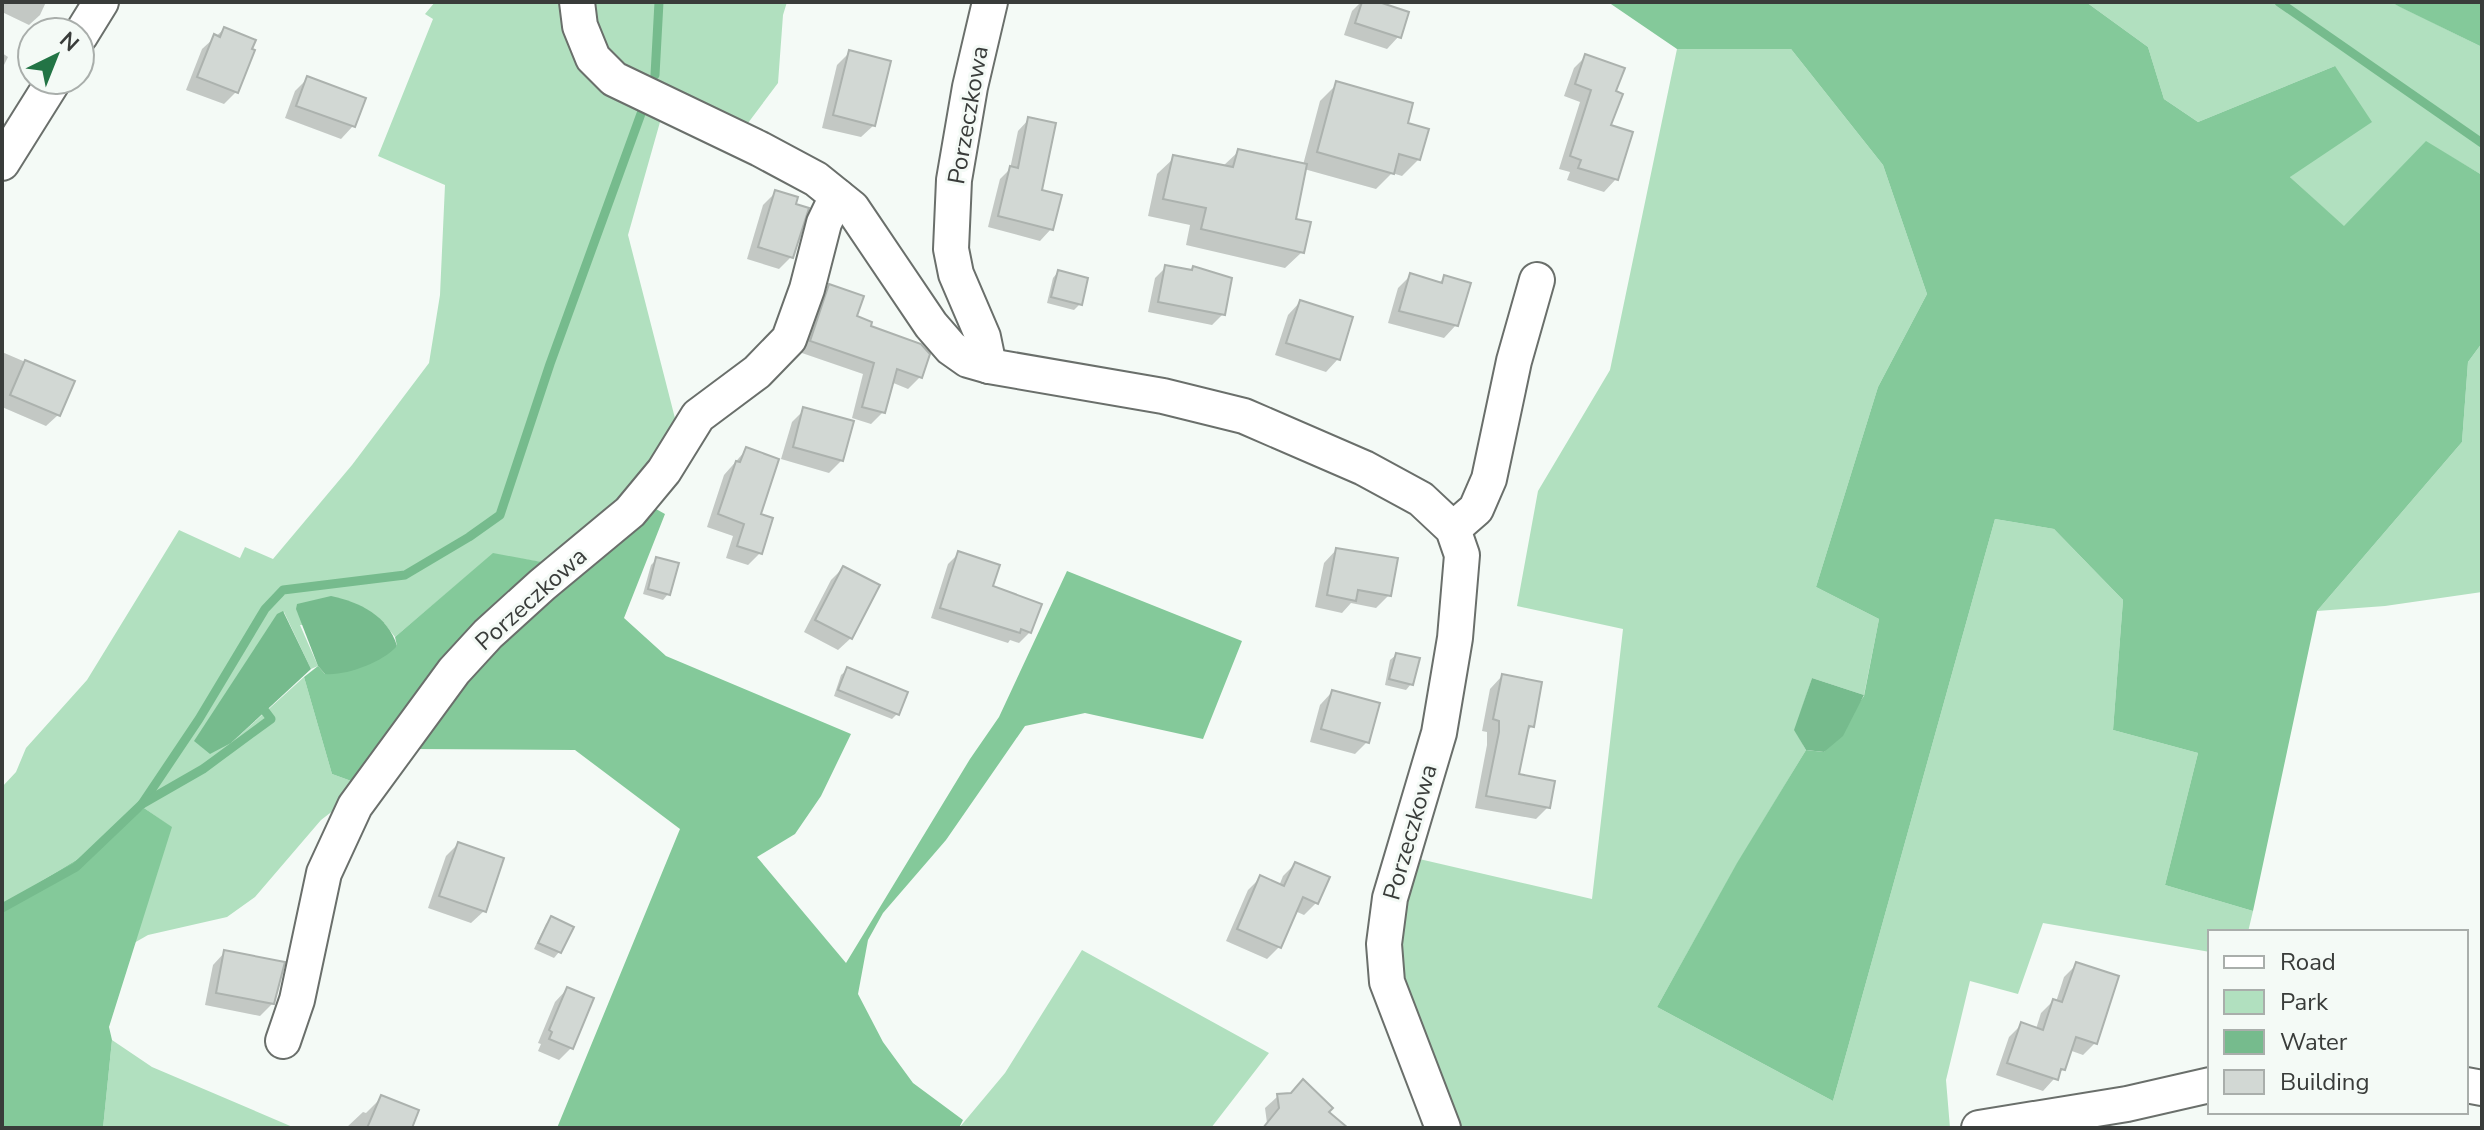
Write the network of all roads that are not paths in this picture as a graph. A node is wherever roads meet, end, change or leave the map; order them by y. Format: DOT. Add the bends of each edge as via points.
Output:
graph roads {
  1 [pos="577,2"];
  2 [pos="990,2"];
  3 [pos="44,96"];
  4 [pos="2,163"];
  5 [pos="837,196"];
  6 [pos="1537,280"];
  7 [pos="989,366"];
  8 [pos="1453,529"];
  9 [pos="283,1041"];
  10 [pos="2208,1085"];
  11 [pos="1443,1128"];
  12 [pos="1979,1128"];
  1 -- 5 [label="street" via="593,58 614,79 760,149"];
  2 -- 7 [label="street, Porzeczkowa" via="954,180 951,249"];
  3 -- 4 [label="street"];
  5 -- 7 [label="street" via="852,208 951,348"];
  5 -- 9 [label="street, Porzeczkowa" via="789,339 757,372 698,416 664,471 630,512 488,634 454,671 355,806 324,873"];
  6 -- 8 [label="street" via="1489,479 1476,509"];
  7 -- 8 [label="street" via="1163,396 1244,416 1364,468 1421,499"];
  8 -- 11 [label="street, Porzeczkowa" via="1462,555 1455,638 1441,720 1390,898 1384,944 1387,982"];
  10 -- 12 [label="street"];
}
